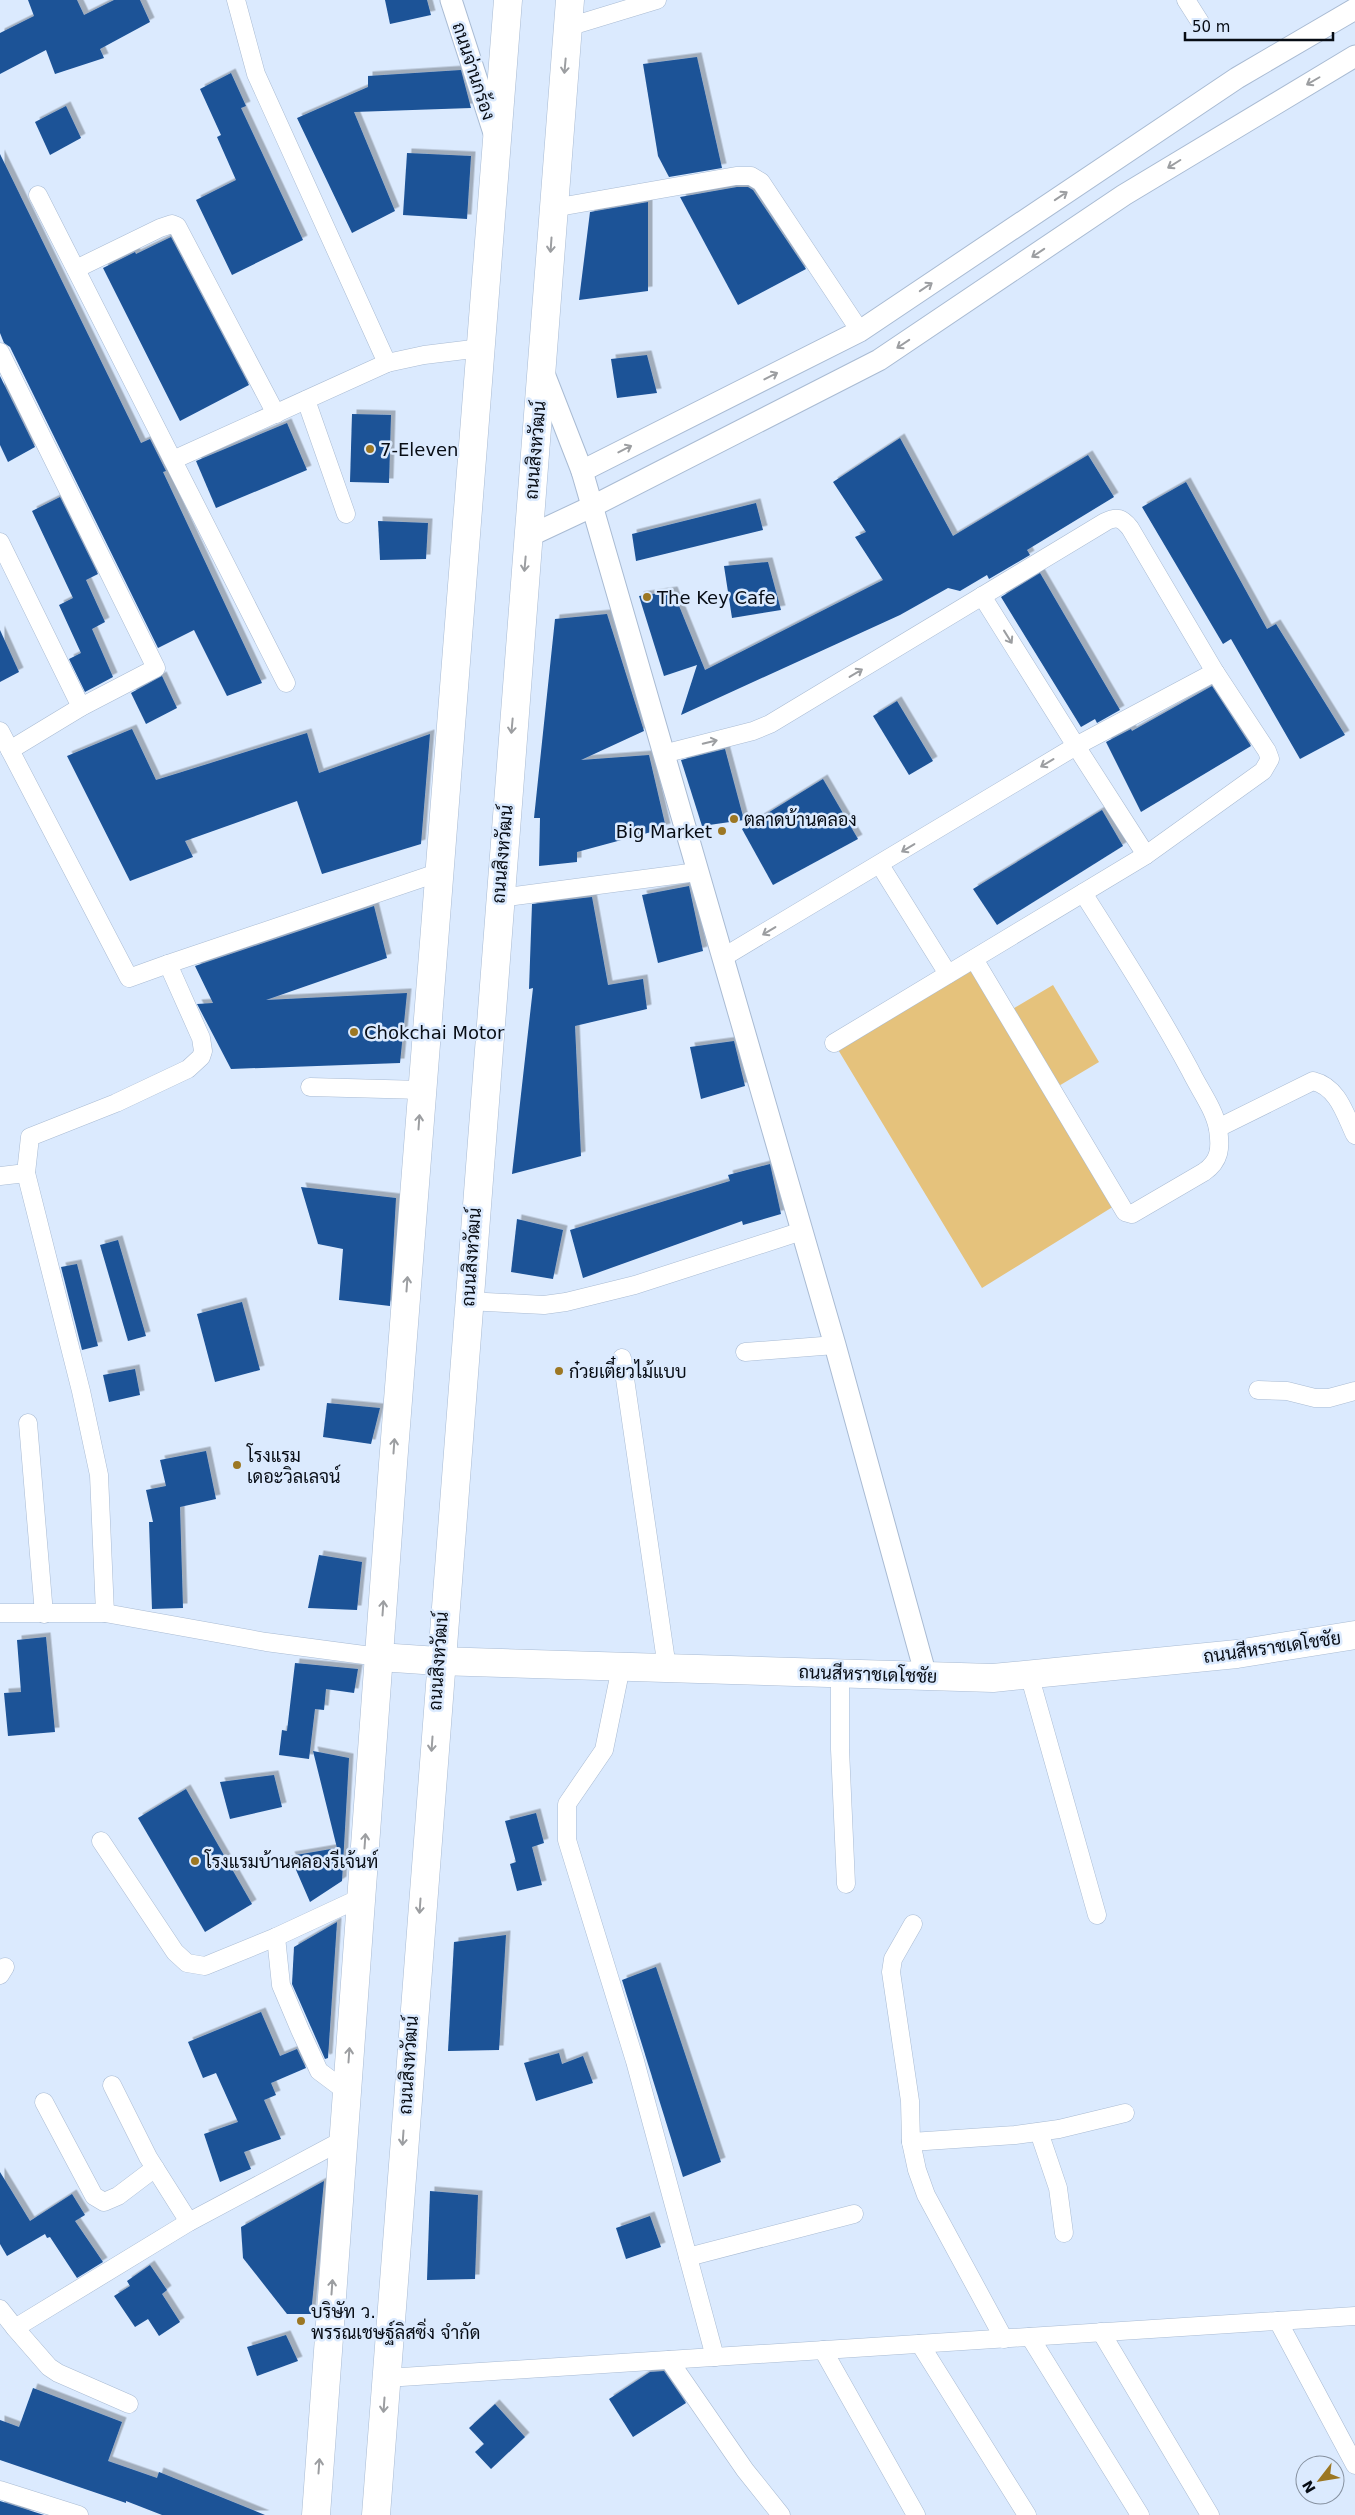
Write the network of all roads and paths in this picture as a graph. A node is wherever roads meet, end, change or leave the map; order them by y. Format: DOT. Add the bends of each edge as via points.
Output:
graph roads {
  1 [pos="236,0"];
  2 [pos="451,0"];
  3 [pos="508,0"];
  4 [pos="570,0"];
  5 [pos="657,0"];
  6 [pos="1191,2"];
  7 [pos="1355,9"];
  8 [pos="1200,22"];
  9 [pos="568,27"];
  10 [pos="1355,56"];
  11 [pos="497,141"];
  12 [pos="38,195"];
  13 [pos="554,208"];
  14 [pos="76,269"];
  15 [pos="860,331"];
  16 [pos="481,348"];
  17 [pos="0,352"];
  18 [pos="387,363"];
  19 [pos="543,371"];
  20 [pos="306,400"];
  21 [pos="276,414"];
  22 [pos="173,460"];
  23 [pos="582,471"];
  24 [pos="591,507"];
  25 [pos="346,514"];
  26 [pos="527,537"];
  27 [pos="0,542"];
  28 [pos="982,596"];
  29 [pos="1215,672"];
  30 [pos="286,683"];
  31 [pos="81,707"];
  32 [pos="0,731"];
  33 [pos="1076,746"];
  34 [pos="10,750"];
  35 [pos="663,754"];
  36 [pos="1146,855"];
  37 [pos="880,865"];
  38 [pos="440,872"];
  39 [pos="697,872"];
  40 [pos="1083,893"];
  41 [pos="498,898"];
  42 [pos="722,958"];
  43 [pos="974,959"];
  44 [pos="168,964"];
  45 [pos="948,974"];
  46 [pos="834,1043"];
  47 [pos="310,1087"];
  48 [pos="422,1090"];
  49 [pos="1218,1128"];
  50 [pos="1355,1135"];
  51 [pos="26,1173"];
  52 [pos="0,1176"];
  53 [pos="802,1231"];
  54 [pos="467,1301"];
  55 [pos="835,1345"];
  56 [pos="744,1352"];
  57 [pos="622,1358"];
  58 [pos="1258,1390"];
  59 [pos="1355,1391"];
  60 [pos="28,1423"];
  61 [pos="0,1613"];
  62 [pos="106,1613"];
  63 [pos="44,1614"];
  64 [pos="1354,1641"];
  65 [pos="379,1657"];
  66 [pos="438,1661"];
  67 [pos="621,1667"];
  68 [pos="667,1668"];
  69 [pos="840,1673"];
  70 [pos="1029,1674"];
  71 [pos="926,1676"];
  72 [pos="101,1841"];
  73 [pos="846,1884"];
  74 [pos="360,1898"];
  75 [pos="1097,1915"];
  76 [pos="914,1924"];
  77 [pos="276,1937"];
  78 [pos="112,2085"];
  79 [pos="346,2092"];
  80 [pos="44,2102"];
  81 [pos="1125,2113"];
  82 [pos="1039,2132"];
  83 [pos="343,2140"];
  84 [pos="911,2142"];
  85 [pos="155,2168"];
  86 [pos="854,2214"];
  87 [pos="189,2222"];
  88 [pos="1064,2233"];
  89 [pos="688,2257"];
  90 [pos="0,2309"];
  91 [pos="1355,2316"];
  92 [pos="1278,2321"];
  93 [pos="14,2328"];
  94 [pos="1101,2332"];
  95 [pos="1030,2337"];
  96 [pos="1004,2338"];
  97 [pos="920,2344"];
  98 [pos="824,2350"];
  99 [pos="715,2357"];
  100 [pos="669,2360"];
  101 [pos="386,2378"];
  102 [pos="129,2404"];
  103 [pos="1355,2465"];
  104 [pos="0,2490"];
  105 [pos="79,2515"];
  106 [pos="316,2515"];
  107 [pos="376,2515"];
  108 [pos="781,2515"];
  109 [pos="916,2515"];
  110 [pos="1027,2515"];
  111 [pos="1140,2515"];
  112 [pos="1210,2515"];
  1 -- 18 [label="street" via="256,74"];
  2 -- 11 [label="street, ถนนจ่านกร้อง"];
  3 -- 11 [label="main road"];
  4 -- 9 [label="main road, ถนนสิงหวัฒน์"];
  5 -- 9 [label="street"];
  6 -- 8 [label="street"];
  15 -- 7 [label="street, one-way" via="1237,78"];
  9 -- 13 [label="main road, ถนนสิงหวัฒน์, one-way"];
  10 -- 24 [label="street, one-way" via="1124,195 879,360"];
  11 -- 16 [label="main road"];
  12 -- 14 [label="street"];
  13 -- 15 [label="street" via="736,176 756,178"];
  13 -- 19 [label="main road, ถนนสิงหวัฒน์, one-way"];
  14 -- 21 [label="street" via="164,226 177,226"];
  14 -- 22 [label="street"];
  23 -- 15 [label="street, one-way"];
  16 -- 18 [label="street"];
  16 -- 38 [label="main road"];
  17 -- 31 [label="street" via="156,668"];
  18 -- 20 [label="street"];
  19 -- 23 [label="street"];
  19 -- 26 [label="main road, ถนนสิงหวัฒน์"];
  20 -- 21 [label="street"];
  20 -- 25 [label="street"];
  21 -- 22 [label="street"];
  22 -- 30 [label="street"];
  23 -- 24 [label="street"];
  24 -- 26 [label="street"];
  24 -- 35 [label="street"];
  26 -- 41 [label="main road, ถนนสิงหวัฒน์, one-way"];
  27 -- 31 [label="street"];
  28 -- 29 [label="street" via="1105,522 1121,519 1130,528"];
  28 -- 33 [label="street, one-way"];
  35 -- 28 [label="street, one-way" via="766,726"];
  29 -- 33 [label="street"];
  29 -- 36 [label="street" via="1267,751 1269,762 1263,771"];
  31 -- 34 [label="street"];
  32 -- 34 [label="street"];
  33 -- 36 [label="street"];
  33 -- 37 [label="street, one-way"];
  34 -- 44 [label="street" via="129,978"];
  35 -- 39 [label="street"];
  36 -- 40 [label="street"];
  37 -- 42 [label="street, one-way"];
  37 -- 45 [label="street"];
  38 -- 44 [label="street"];
  38 -- 48 [label="main road"];
  39 -- 41 [label="street"];
  39 -- 42 [label="street"];
  40 -- 43 [label="street"];
  40 -- 49 [label="street" via="1161,1018"];
  41 -- 54 [label="main road, ถนนสิงหวัฒน์"];
  42 -- 53 [label="street"];
  43 -- 45 [label="street"];
  43 -- 49 [label="street" via="1125,1212 1132,1214 1214,1165 1219,1149"];
  44 -- 51 [label="street" via="201,1038 201,1057 188,1069 116,1103 30,1137"];
  45 -- 46 [label="street"];
  47 -- 48 [label="street"];
  65 -- 48 [label="main road, one-way"];
  49 -- 50 [label="street" via="1313,1081 1324,1083 1335,1093"];
  51 -- 52 [label="street"];
  51 -- 62 [label="street" via="99,1475"];
  53 -- 54 [label="street" via="635,1285 566,1302 544,1305"];
  53 -- 55 [label="street"];
  54 -- 66 [label="main road, ถนนสิงหวัฒน์"];
  55 -- 56 [label="street"];
  55 -- 71 [label="street"];
  57 -- 68 [label="street"];
  58 -- 59 [label="street" via="1288,1391 1315,1398"];
  60 -- 63 [label="street"];
  61 -- 63 [label="street"];
  62 -- 63 [label="street"];
  62 -- 65 [label="street" via="266,1642"];
  64 -- 70 [label="main road, ถนนสีหราชเดโชชัย"];
  65 -- 66 [label="main road, ถนนสีหราชเดโชชัย"];
  74 -- 65 [label="main road, one-way"];
  66 -- 67 [label="main road, ถนนสีหราชเดโชชัย"];
  66 -- 101 [label="main road, ถนนสิงหวัฒน์, one-way"];
  67 -- 68 [label="main road, ถนนสีหราชเดโชชัย"];
  67 -- 89 [label="street" via="604,1750 567,1804 567,1840 635,2061"];
  68 -- 69 [label="main road, ถนนสีหราชเดโชชัย"];
  69 -- 71 [label="main road, ถนนสีหราชเดโชชัย"];
  69 -- 73 [label="street"];
  70 -- 71 [label="main road, ถนนสีหราชเดโชชัย" via="993,1678"];
  70 -- 75 [label="street"];
  72 -- 77 [label="street" via="175,1952 187,1963 205,1966"];
  74 -- 77 [label="street"];
  79 -- 74 [label="main road, one-way"];
  76 -- 84 [label="street" via="893,1959 891,1972 910,2101"];
  77 -- 79 [label="street" via="281,1985 300,2030 319,2071"];
  78 -- 85 [label="street"];
  79 -- 83 [label="main road"];
  80 -- 85 [label="street" via="94,2196 104,2202 118,2196"];
  81 -- 82 [label="street"];
  82 -- 84 [label="street"];
  82 -- 88 [label="street" via="1058,2188"];
  83 -- 87 [label="street"];
  106 -- 83 [label="main road, one-way"];
  84 -- 96 [label="street" via="926,2195"];
  85 -- 87 [label="street"];
  86 -- 89 [label="street"];
  87 -- 93 [label="street"];
  89 -- 99 [label="street"];
  90 -- 93 [label="street"];
  91 -- 92 [label="street"];
  92 -- 94 [label="street"];
  92 -- 103 [label="street"];
  93 -- 102 [label="street" via="58,2374"];
  94 -- 95 [label="street"];
  94 -- 112 [label="street"];
  95 -- 96 [label="street"];
  95 -- 111 [label="street"];
  96 -- 97 [label="street"];
  97 -- 98 [label="street"];
  97 -- 110 [label="street"];
  98 -- 99 [label="street"];
  98 -- 109 [label="street"];
  99 -- 100 [label="street"];
  100 -- 101 [label="street"];
  100 -- 108 [label="street" via="745,2470"];
  101 -- 107 [label="main road, ถนนสิงหวัฒน์, one-way"];
  104 -- 105 [label="street"];
}
